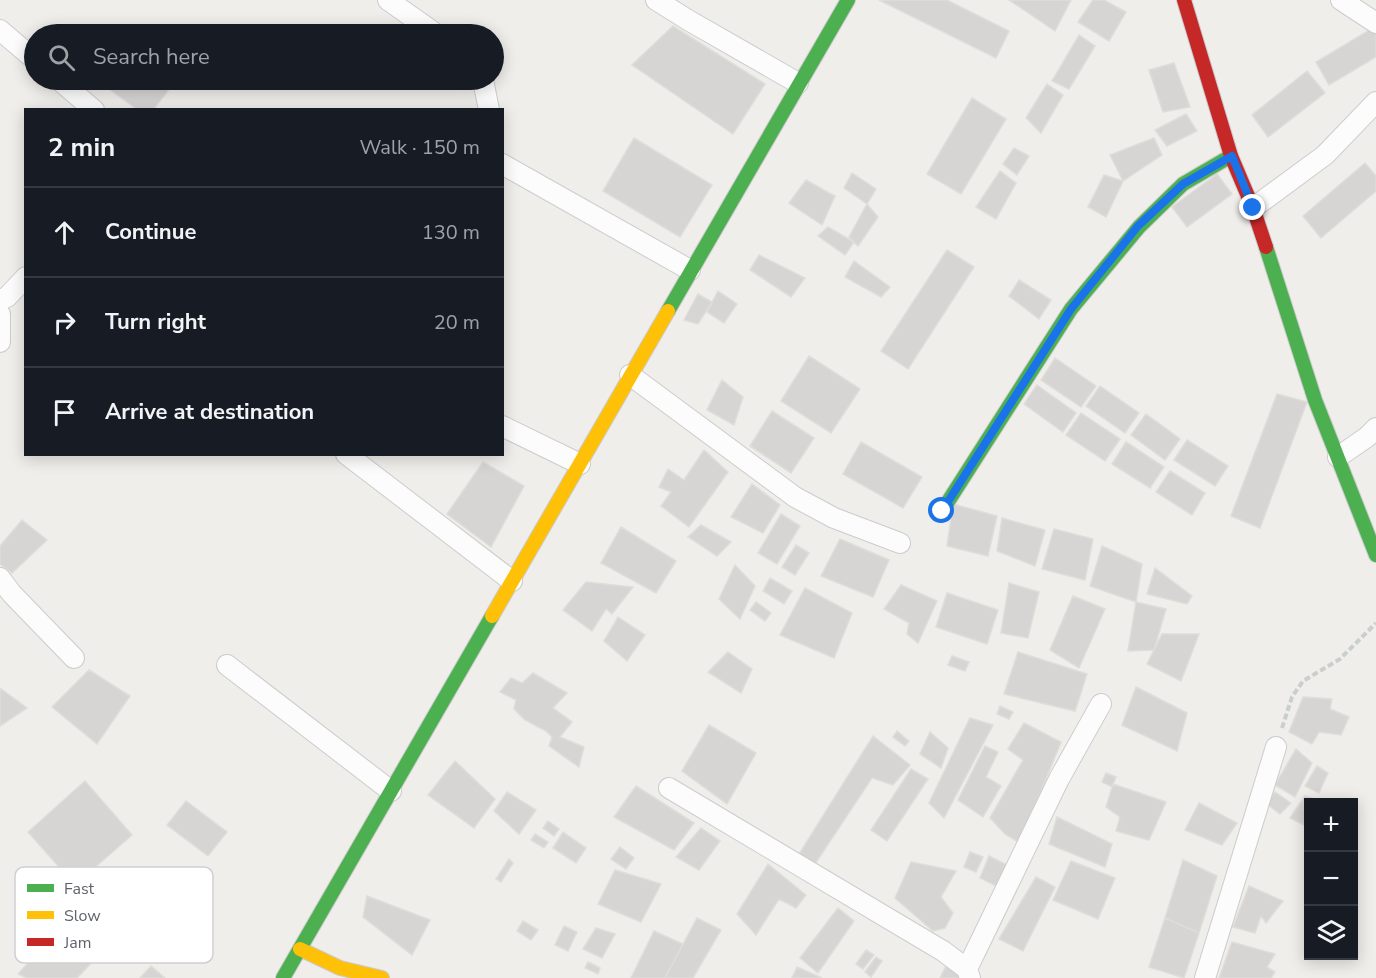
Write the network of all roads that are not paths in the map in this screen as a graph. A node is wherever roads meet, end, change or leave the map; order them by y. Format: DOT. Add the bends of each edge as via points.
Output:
graph roads {
  1 [pos="388,0"];
  2 [pos="656,0"];
  3 [pos="848,0"];
  4 [pos="1184,0"];
  5 [pos="1341,0"];
  6 [pos="1376,23"];
  7 [pos="422,24"];
  8 [pos="0,30"];
  9 [pos="24,50"];
  10 [pos="798,83"];
  11 [pos="71,90"];
  12 [pos="485,90"];
  13 [pos="1376,102"];
  14 [pos="92,108"];
  15 [pos="489,108"];
  16 [pos="1232,156"];
  17 [pos="504,165"];
  18 [pos="1253,208"];
  19 [pos="690,270"];
  20 [pos="24,279"];
  21 [pos="0,300"];
  22 [pos="0,314"];
  23 [pos="0,342"];
  24 [pos="630,375"];
  25 [pos="504,427"];
  26 [pos="1376,428"];
  27 [pos="349,456"];
  28 [pos="1338,457"];
  29 [pos="580,464"];
  30 [pos="942,511"];
  31 [pos="900,543"];
  32 [pos="1376,555"];
  33 [pos="0,578"];
  34 [pos="512,581"];
  35 [pos="74,658"];
  36 [pos="227,665"];
  37 [pos="1101,704"];
  38 [pos="1276,747"];
  39 [pos="669,788"];
  40 [pos="391,791"];
  41 [pos="300,949"];
  42 [pos="968,973"];
  43 [pos="283,978"];
  44 [pos="382,978"];
  45 [pos="1205,978"];
  1 -- 7 [label="street"];
  2 -- 10 [label="street"];
  3 -- 10 [label="street"];
  4 -- 16 [label="street"];
  5 -- 6 [label="street"];
  8 -- 9 [label="street"];
  10 -- 19 [label="street"];
  11 -- 14 [label="street"];
  12 -- 15 [label="street"];
  13 -- 18 [label="street" via="1325,155"];
  16 -- 18 [label="street"];
  16 -- 30 [label="street" via="1183,184 1138,226 1071,309"];
  17 -- 19 [label="street"];
  18 -- 28 [label="street" via="1315,400"];
  19 -- 24 [label="street"];
  20 -- 21 [label="street"];
  22 -- 23 [label="street"];
  24 -- 29 [label="street"];
  24 -- 31 [label="street" via="795,496 834,518"];
  25 -- 29 [label="street"];
  26 -- 28 [label="street"];
  27 -- 34 [label="street"];
  28 -- 32 [label="street"];
  29 -- 34 [label="street"];
  33 -- 35 [label="street"];
  34 -- 40 [label="street"];
  36 -- 40 [label="street"];
  37 -- 42 [label="street" via="1059,779"];
  38 -- 45 [label="street"];
  39 -- 42 [label="street" via="933,945 957,960"];
  40 -- 41 [label="street"];
  41 -- 43 [label="street"];
  41 -- 44 [label="street" via="340,968"];
}
